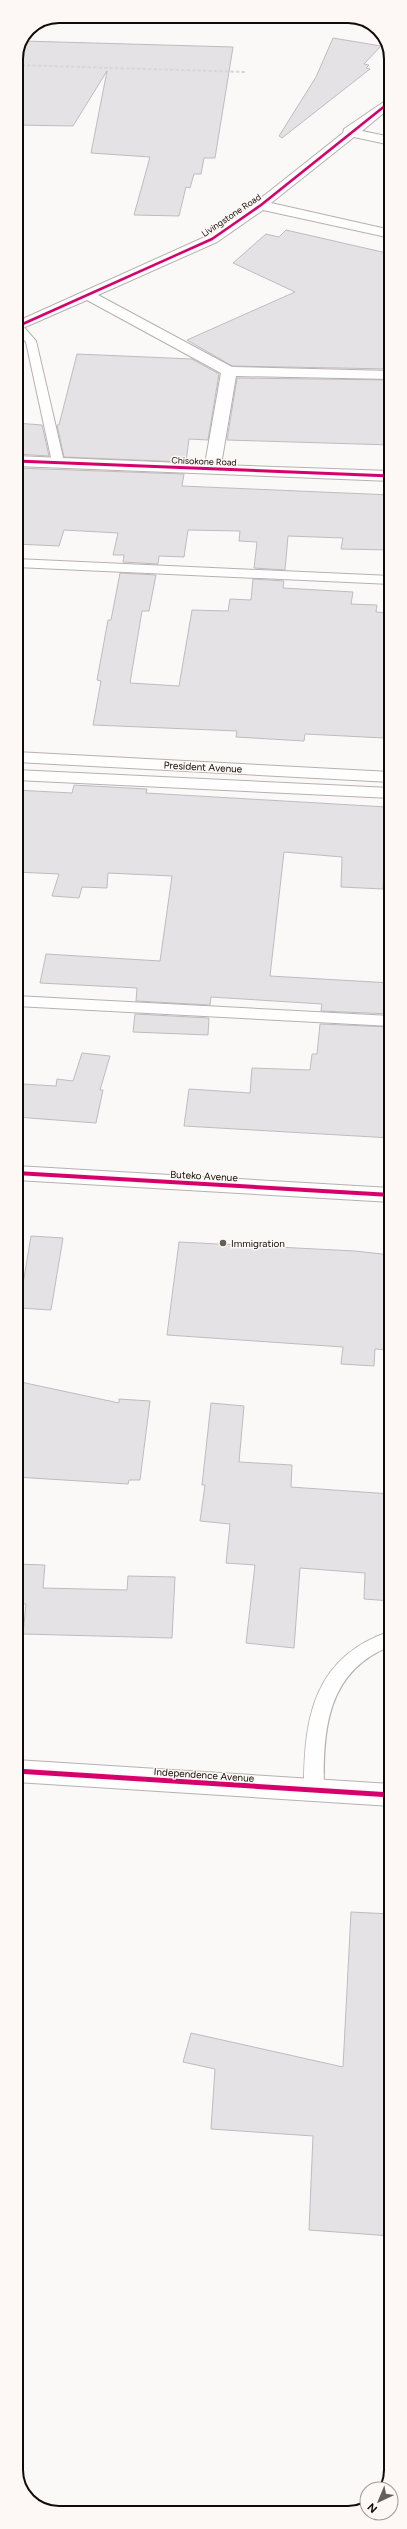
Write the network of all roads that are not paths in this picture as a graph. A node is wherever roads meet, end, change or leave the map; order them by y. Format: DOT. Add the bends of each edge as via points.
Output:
graph roads {
  1 [pos="384,106"];
  2 [pos="349,132"];
  3 [pos="384,140"];
  4 [pos="261,206"];
  5 [pos="384,232"];
  6 [pos="89,296"];
  7 [pos="23,314"];
  8 [pos="34,320"];
  9 [pos="23,325"];
  10 [pos="23,333"];
  11 [pos="228,371"];
  12 [pos="384,375"];
  13 [pos="23,461"];
  14 [pos="58,462"];
  15 [pos="212,469"];
  16 [pos="384,476"];
  17 [pos="23,563"];
  18 [pos="384,580"];
  19 [pos="23,756"];
  20 [pos="23,775"];
  21 [pos="384,777"];
  22 [pos="384,793"];
  23 [pos="23,1001"];
  24 [pos="384,1021"];
  25 [pos="23,1174"];
  26 [pos="384,1195"];
  27 [pos="384,1640"];
  28 [pos="23,1771"];
  29 [pos="314,1790"];
  30 [pos="384,1795"];
  1 -- 2 [label="street, Livingstone Road"];
  2 -- 3 [label="street"];
  2 -- 4 [label="street, Livingstone Road"];
  4 -- 5 [label="street"];
  4 -- 6 [label="street, Livingstone Road" via="212,239"];
  6 -- 8 [label="street, Livingstone Road"];
  6 -- 11 [label="street"];
  7 -- 8 [label="street"];
  8 -- 9 [label="street, Livingstone Road"];
  10 -- 14 [label="lane" via="31,341"];
  11 -- 12 [label="street"];
  11 -- 15 [label="street"];
  13 -- 14 [label="street, Chisokone Road"];
  14 -- 15 [label="street, Chisokone Road"];
  15 -- 16 [label="street, Chisokone Road"];
  17 -- 18 [label="lane"];
  19 -- 21 [label="street, President Avenue"];
  20 -- 22 [label="street, President Avenue"];
  23 -- 24 [label="lane"];
  25 -- 26 [label="street, Buteko Avenue"];
  27 -- 29 [label="lane" via="357,1656 338,1677 320,1710 314,1746"];
  28 -- 29 [label="street, Independence Avenue"];
  29 -- 30 [label="street, Independence Avenue"];
}
